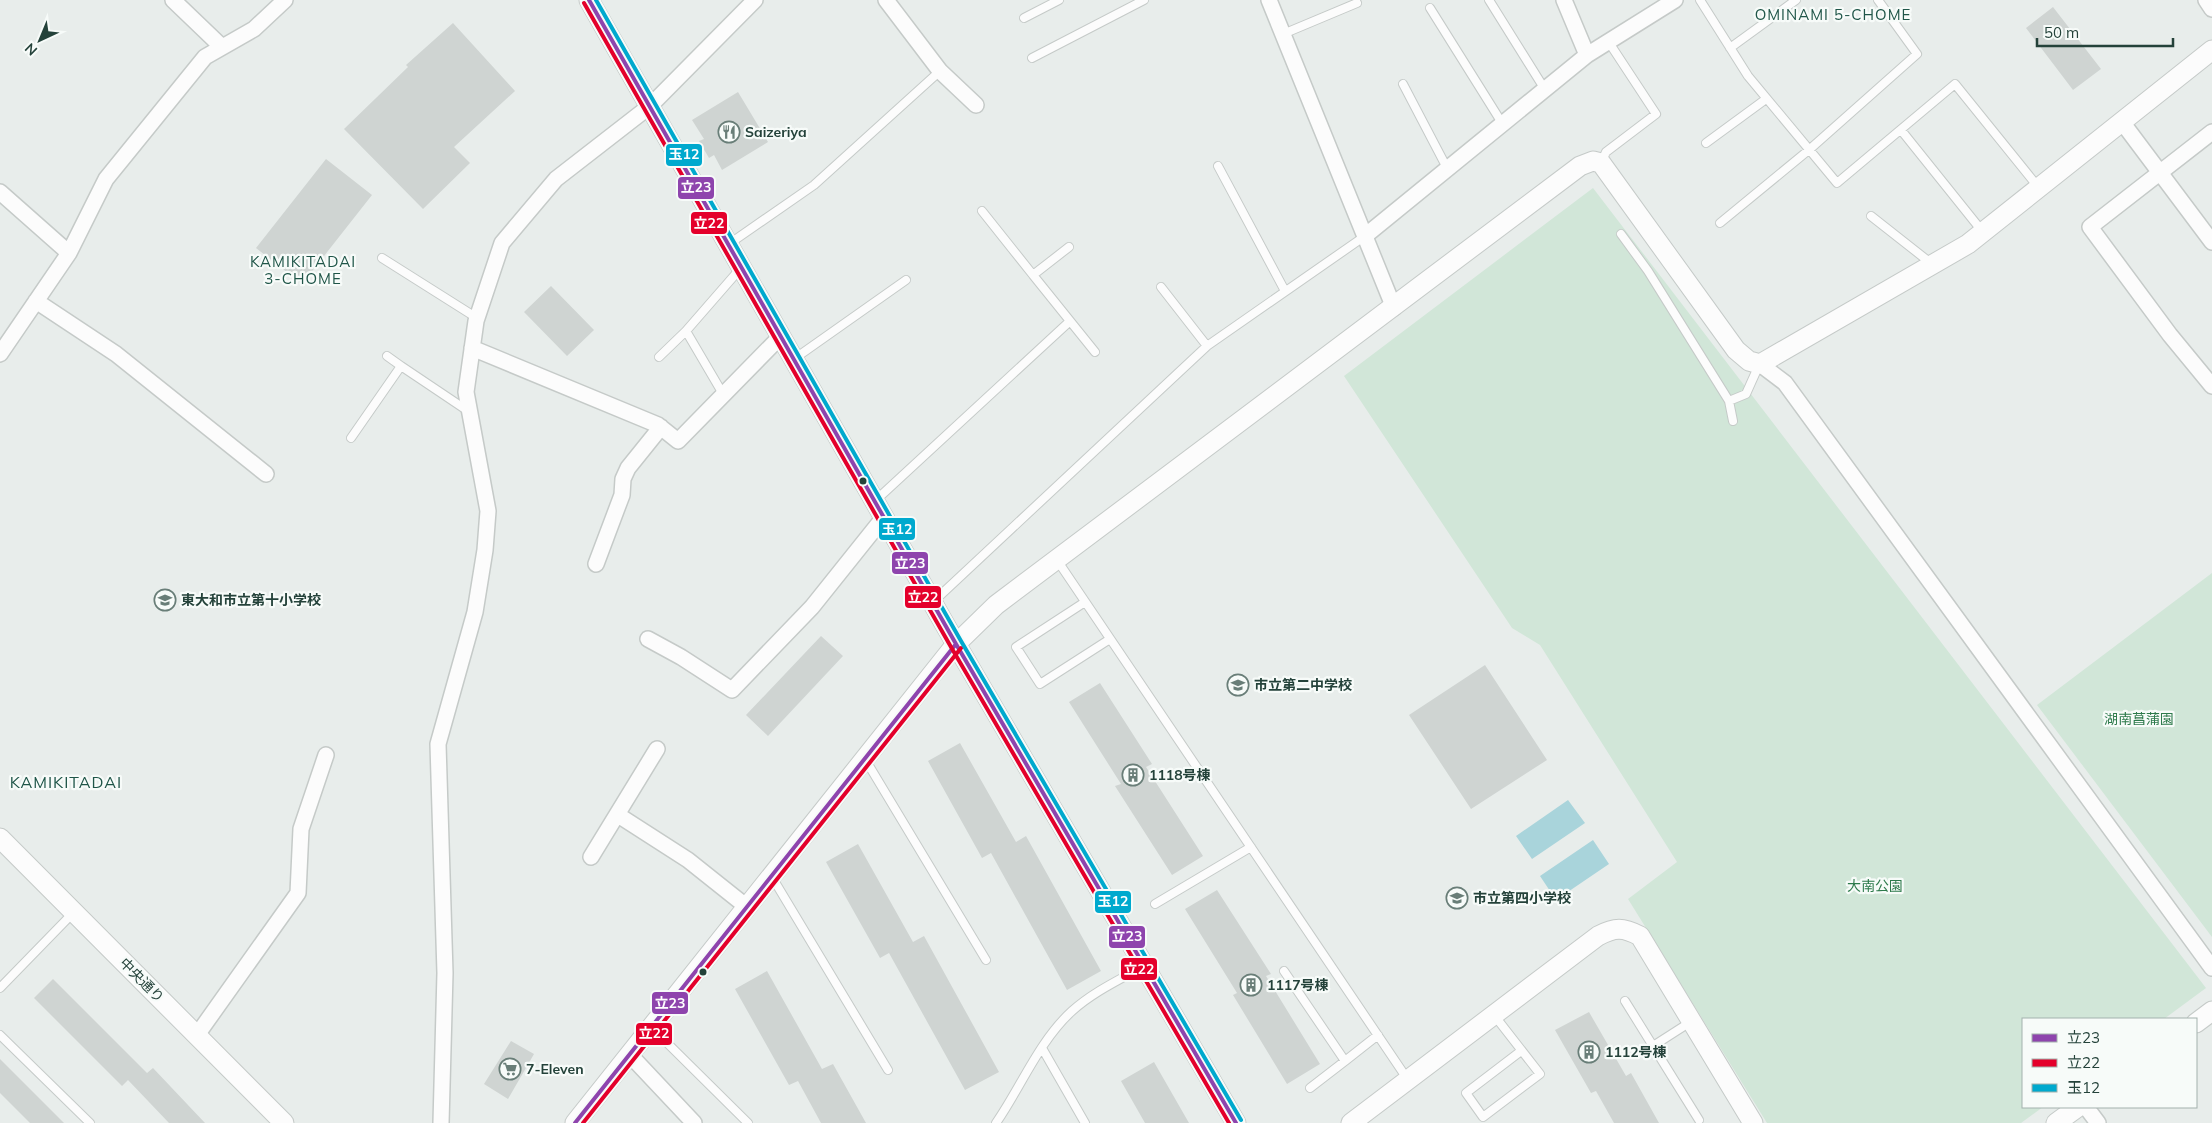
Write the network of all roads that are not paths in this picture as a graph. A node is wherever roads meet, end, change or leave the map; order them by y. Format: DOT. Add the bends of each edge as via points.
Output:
graph roads {
  1 [pos="173,0"];
  2 [pos="285,0"];
  3 [pos="589,0"];
  4 [pos="754,0"];
  5 [pos="886,0"];
  6 [pos="1059,0"];
  7 [pos="1144,0"];
  8 [pos="1269,0"];
  9 [pos="1489,0"];
  10 [pos="1564,0"];
  11 [pos="1676,0"];
  12 [pos="1700,0"];
  13 [pos="1796,0"];
  14 [pos="1878,0"];
  15 [pos="2206,0"];
  16 [pos="1129,3"];
  17 [pos="1357,3"];
  18 [pos="1430,8"];
  19 [pos="2212,10"];
  20 [pos="1024,18"];
  21 [pos="1283,34"];
  22 [pos="1608,41"];
  23 [pos="222,48"];
  24 [pos="1730,48"];
  25 [pos="2212,50"];
  26 [pos="1587,55"];
  27 [pos="1032,58"];
  28 [pos="940,71"];
  29 [pos="1403,84"];
  30 [pos="1544,88"];
  31 [pos="1766,99"];
  32 [pos="976,105"];
  33 [pos="650,106"];
  34 [pos="2122,122"];
  35 [pos="1502,123"];
  36 [pos="1901,130"];
  37 [pos="2212,132"];
  38 [pos="1706,142"];
  39 [pos="1810,150"];
  40 [pos="1601,163"];
  41 [pos="1218,166"];
  42 [pos="1447,168"];
  43 [pos="2161,173"];
  44 [pos="2039,188"];
  45 [pos="0,192"];
  46 [pos="982,211"];
  47 [pos="1871,216"];
  48 [pos="1720,223"];
  49 [pos="1983,233"];
  50 [pos="1621,234"];
  51 [pos="1364,236"];
  52 [pos="2212,242"];
  53 [pos="729,244"];
  54 [pos="1069,247"];
  55 [pos="70,253"];
  56 [pos="382,258"];
  57 [pos="1934,265"];
  58 [pos="742,267"];
  59 [pos="1033,276"];
  60 [pos="906,280"];
  61 [pos="1160,287"];
  62 [pos="1285,291"];
  63 [pos="36,301"];
  64 [pos="1394,308"];
  65 [pos="477,318"];
  66 [pos="1069,322"];
  67 [pos="686,331"];
  68 [pos="781,336"];
  69 [pos="1207,346"];
  70 [pos="472,348"];
  71 [pos="1095,352"];
  72 [pos="0,354"];
  73 [pos="387,356"];
  74 [pos="660,357"];
  75 [pos="794,359"];
  76 [pos="1760,364"];
  77 [pos="401,366"];
  78 [pos="2212,386"];
  79 [pos="722,394"];
  80 [pos="1729,401"];
  81 [pos="470,412"];
  82 [pos="1732,421"];
  83 [pos="661,427"];
  84 [pos="351,438"];
  85 [pos="266,474"];
  86 [pos="879,509"];
  87 [pos="1056,558"];
  88 [pos="596,564"];
  89 [pos="1085,602"];
  90 [pos="933,603"];
  91 [pos="648,639"];
  92 [pos="1110,639"];
  93 [pos="956,644"];
  94 [pos="657,749"];
  95 [pos="326,755"];
  96 [pos="865,759"];
  97 [pos="618,815"];
  98 [pos="0,838"];
  99 [pos="1251,847"];
  100 [pos="591,857"];
  101 [pos="772,876"];
  102 [pos="1155,904"];
  103 [pos="748,907"];
  104 [pos="75,912"];
  105 [pos="986,960"];
  106 [pos="1145,965"];
  107 [pos="2212,968"];
  108 [pos="1284,971"];
  109 [pos="0,988"];
  110 [pos="1625,1001"];
  111 [pos="2212,1011"];
  112 [pos="1494,1015"];
  113 [pos="1692,1021"];
  114 [pos="2197,1021"];
  115 [pos="652,1028"];
  116 [pos="0,1035"];
  117 [pos="197,1035"];
  118 [pos="1378,1035"];
  119 [pos="1653,1046"];
  120 [pos="1042,1048"];
  121 [pos="1521,1051"];
  122 [pos="630,1055"];
  123 [pos="1345,1062"];
  124 [pos="888,1070"];
  125 [pos="1408,1080"];
  126 [pos="1310,1088"];
  127 [pos="2077,1108"];
  128 [pos="2087,1108"];
  129 [pos="1699,1120"];
  130 [pos="281,1122"];
  131 [pos="90,1123"];
  132 [pos="441,1123"];
  133 [pos="575,1123"];
  134 [pos="694,1123"];
  135 [pos="748,1123"];
  136 [pos="996,1123"];
  137 [pos="1085,1123"];
  138 [pos="1236,1123"];
  139 [pos="1351,1123"];
  140 [pos="1753,1123"];
  141 [pos="2056,1123"];
  142 [pos="2098,1123"];
  1 -- 23 [label="street"];
  2 -- 23 [label="street" via="254,29"];
  3 -- 33 [label="street"];
  4 -- 33 [label="street"];
  5 -- 28 [label="street"];
  6 -- 20 [label="lane"];
  7 -- 16 [label="lane"];
  8 -- 21 [label="street"];
  9 -- 30 [label="lane"];
  10 -- 26 [label="street"];
  11 -- 22 [label="street"];
  12 -- 24 [label="lane"];
  13 -- 24 [label="lane"];
  14 -- 39 [label="lane" via="1917,54"];
  15 -- 19 [label="street"];
  16 -- 27 [label="lane"];
  17 -- 21 [label="lane"];
  18 -- 35 [label="lane"];
  21 -- 51 [label="street"];
  22 -- 26 [label="street"];
  22 -- 40 [label="lane" via="1656,114 1606,152"];
  23 -- 55 [label="street" via="206,57 106,179"];
  24 -- 31 [label="lane"];
  25 -- 34 [label="street"];
  26 -- 30 [label="street"];
  28 -- 32 [label="street"];
  28 -- 53 [label="lane" via="814,185"];
  29 -- 42 [label="lane"];
  30 -- 35 [label="street"];
  31 -- 38 [label="lane"];
  31 -- 39 [label="lane"];
  33 -- 53 [label="street"];
  33 -- 65 [label="street" via="556,179 502,243"];
  34 -- 43 [label="street"];
  34 -- 44 [label="street"];
  35 -- 42 [label="street"];
  36 -- 39 [label="lane" via="1836,183"];
  36 -- 44 [label="lane" via="1955,84"];
  36 -- 49 [label="lane"];
  37 -- 43 [label="street"];
  39 -- 48 [label="lane"];
  40 -- 64 [label="street" via="1588,162 1574,171"];
  40 -- 76 [label="street" via="1736,350"];
  41 -- 62 [label="lane"];
  42 -- 51 [label="street"];
  43 -- 52 [label="street"];
  43 -- 78 [label="street" via="2090,227"];
  44 -- 49 [label="street"];
  45 -- 55 [label="street"];
  46 -- 59 [label="lane"];
  47 -- 57 [label="lane"];
  49 -- 57 [label="street"];
  50 -- 80 [label="lane" via="1648,271"];
  51 -- 62 [label="lane"];
  51 -- 64 [label="street"];
  53 -- 58 [label="street"];
  54 -- 59 [label="lane"];
  55 -- 63 [label="street"];
  56 -- 65 [label="lane"];
  57 -- 76 [label="street"];
  58 -- 67 [label="lane"];
  58 -- 68 [label="street"];
  59 -- 66 [label="lane"];
  60 -- 75 [label="lane"];
  61 -- 69 [label="lane"];
  62 -- 69 [label="lane"];
  63 -- 72 [label="street"];
  63 -- 85 [label="street" via="116,354"];
  64 -- 87 [label="street"];
  65 -- 70 [label="street"];
  66 -- 71 [label="lane"];
  66 -- 86 [label="lane"];
  67 -- 74 [label="lane"];
  67 -- 79 [label="lane"];
  68 -- 75 [label="street"];
  68 -- 79 [label="street"];
  69 -- 90 [label="lane"];
  70 -- 81 [label="street" via="466,392"];
  70 -- 83 [label="street"];
  73 -- 77 [label="lane"];
  75 -- 86 [label="street"];
  76 -- 80 [label="lane" via="1746,394"];
  76 -- 107 [label="street" via="1785,383"];
  77 -- 81 [label="lane"];
  77 -- 84 [label="lane"];
  79 -- 83 [label="street" via="678,441"];
  80 -- 82 [label="lane"];
  81 -- 132 [label="street" via="488,511 475,612 438,744 445,973"];
  83 -- 88 [label="street" via="628,468 622,495"];
  86 -- 90 [label="street"];
  86 -- 91 [label="street" via="812,608 732,690"];
  87 -- 89 [label="lane"];
  87 -- 93 [label="street" via="996,605"];
  89 -- 92 [label="lane"];
  89 -- 92 [label="lane" via="1016,647 1040,684"];
  90 -- 93 [label="street"];
  92 -- 99 [label="lane"];
  93 -- 96 [label="street"];
  93 -- 106 [label="street"];
  94 -- 97 [label="street"];
  95 -- 117 [label="street" via="301,829 298,894"];
  96 -- 101 [label="street"];
  96 -- 105 [label="lane"];
  97 -- 100 [label="street"];
  97 -- 103 [label="street" via="688,860"];
  98 -- 104 [label="street, 中央通り"];
  99 -- 102 [label="lane"];
  99 -- 118 [label="lane"];
  101 -- 103 [label="street"];
  101 -- 124 [label="lane"];
  103 -- 115 [label="street"];
  104 -- 109 [label="lane"];
  104 -- 117 [label="street, 中央通り"];
  106 -- 120 [label="lane" via="1083,1002 1058,1025"];
  106 -- 138 [label="street"];
  108 -- 123 [label="lane"];
  110 -- 119 [label="lane"];
  111 -- 114 [label="street"];
  112 -- 113 [label="street" via="1612,928 1626,929 1640,936"];
  112 -- 121 [label="lane"];
  112 -- 125 [label="street"];
  113 -- 119 [label="lane"];
  113 -- 140 [label="street"];
  115 -- 122 [label="street"];
  115 -- 135 [label="lane"];
  116 -- 131 [label="lane"];
  117 -- 130 [label="street, 中央通り"];
  118 -- 123 [label="lane"];
  118 -- 125 [label="lane"];
  119 -- 129 [label="lane"];
  120 -- 136 [label="lane"];
  120 -- 137 [label="lane"];
  121 -- 121 [label="lane" via="1466,1093 1484,1117 1540,1074"];
  122 -- 133 [label="street"];
  122 -- 134 [label="street"];
  123 -- 126 [label="lane"];
  125 -- 139 [label="street"];
  127 -- 141 [label="street"];
  128 -- 142 [label="street"];
}
